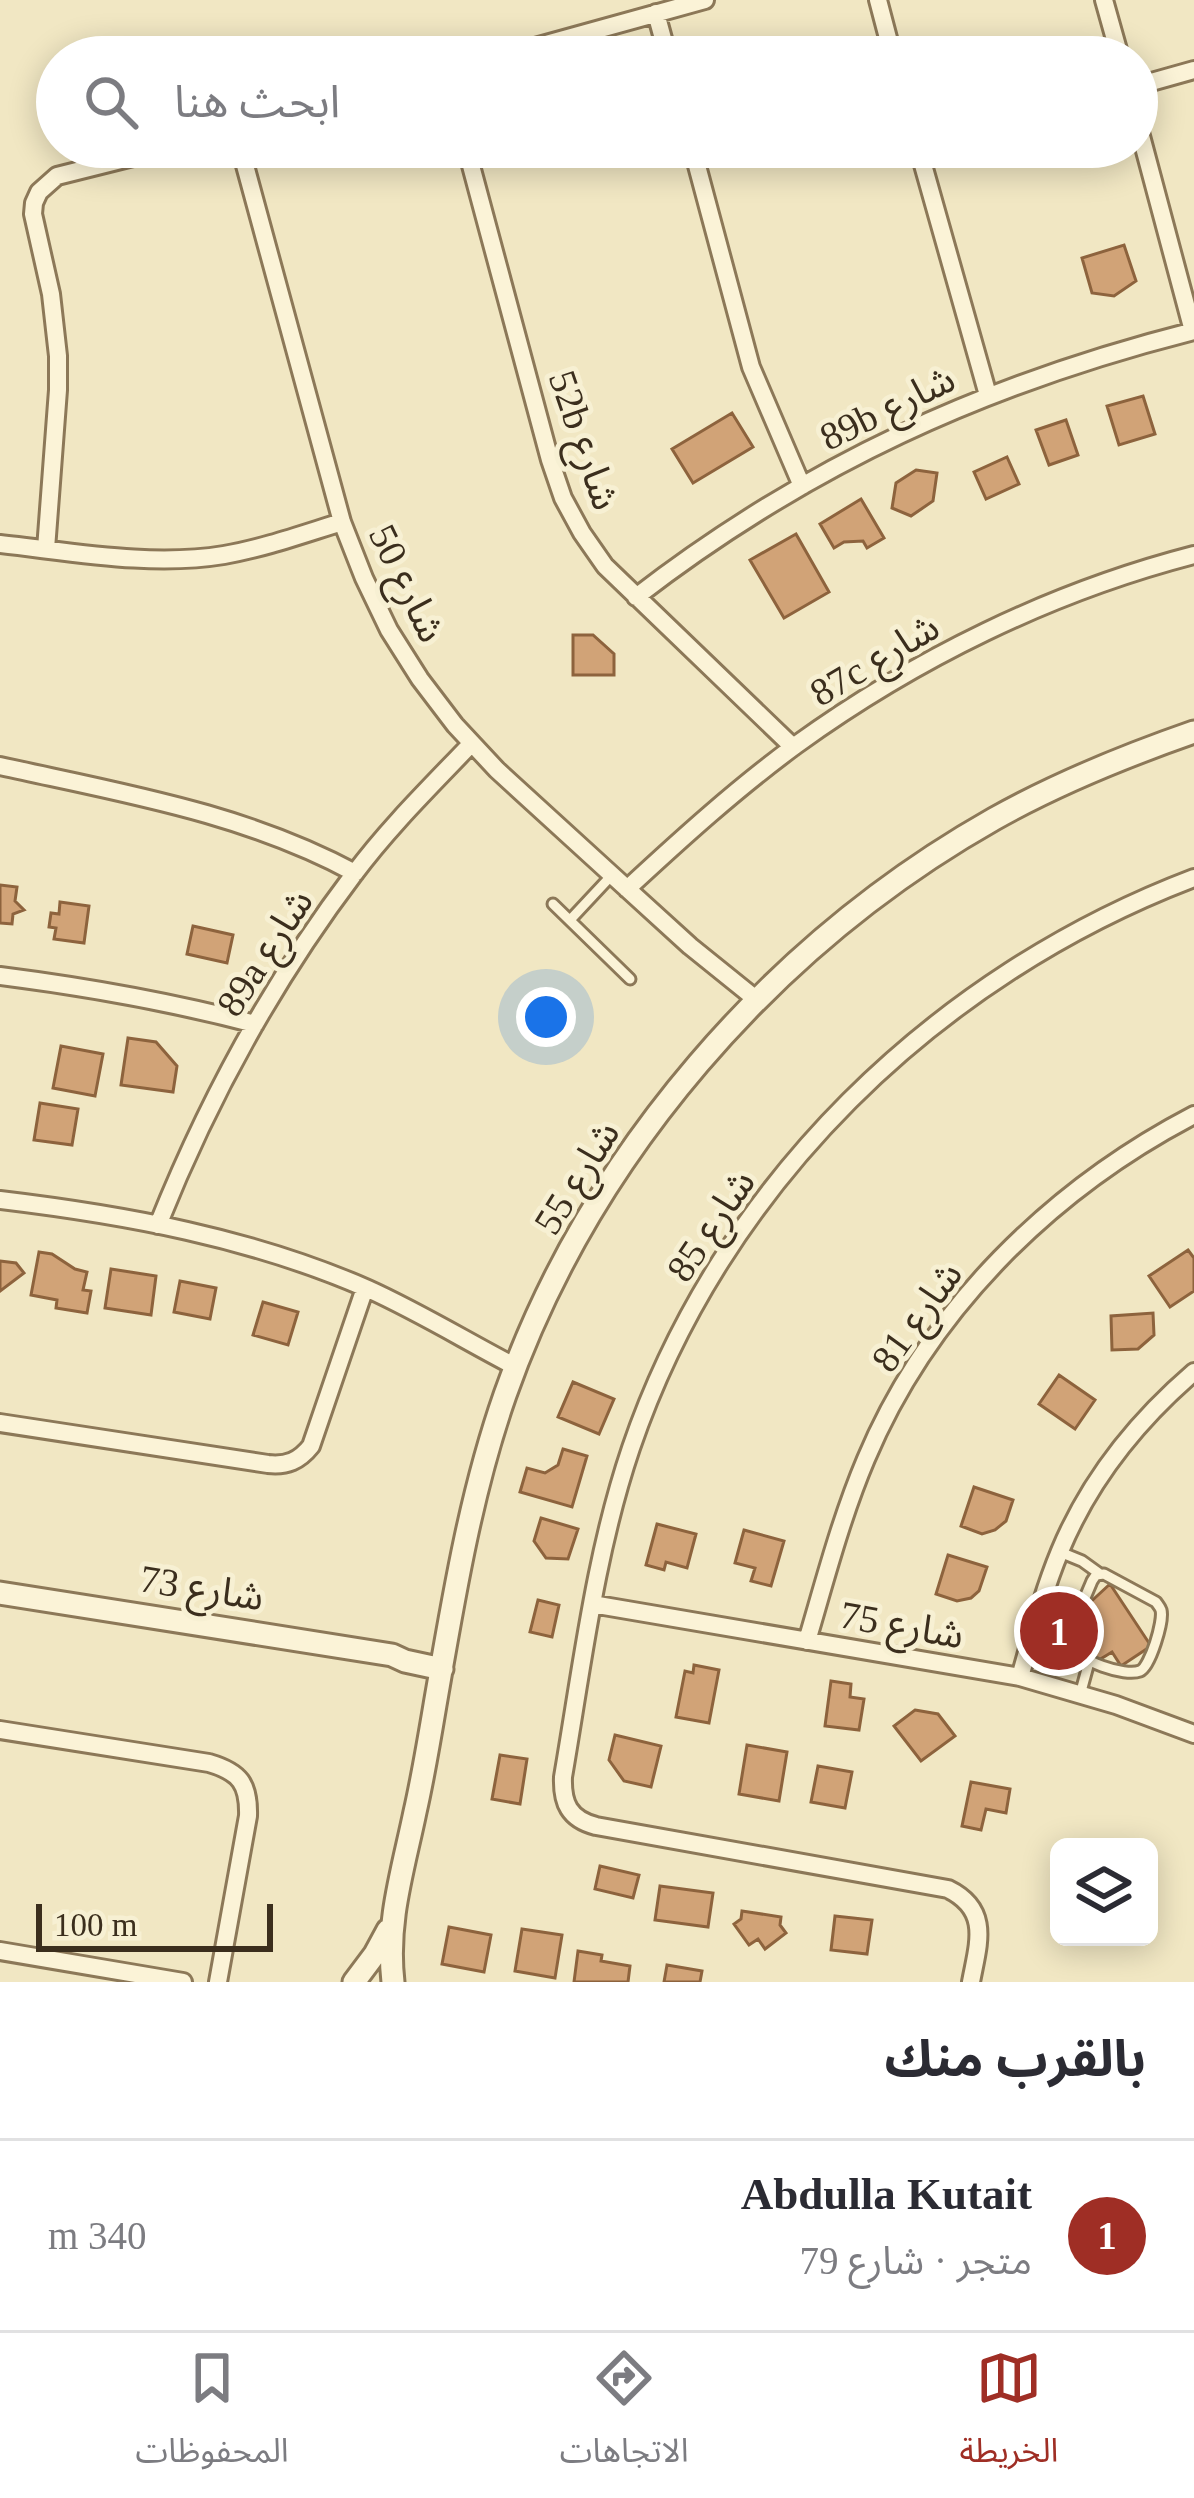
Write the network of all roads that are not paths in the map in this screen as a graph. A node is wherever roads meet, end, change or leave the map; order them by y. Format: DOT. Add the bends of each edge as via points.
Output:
graph roads {
  1 [pos="705,0"];
  2 [pos="878,0"];
  3 [pos="1104,0"];
  4 [pos="656,13"];
  5 [pos="574,36"];
  6 [pos="662,36"];
  7 [pos="887,36"];
  8 [pos="1114,36"];
  9 [pos="1194,70"];
  10 [pos="1158,80"];
  11 [pos="89,168"];
  12 [pos="246,168"];
  13 [pos="472,168"];
  14 [pos="698,168"];
  15 [pos="924,168"];
  16 [pos="1150,168"];
  17 [pos="1194,331"];
  18 [pos="988,395"];
  19 [pos="802,486"];
  20 [pos="342,522"];
  21 [pos="0,544"];
  22 [pos="46,549"];
  23 [pos="1194,555"];
  24 [pos="635,597"];
  25 [pos="1194,732"];
  26 [pos="471,744"];
  27 [pos="793,748"];
  28 [pos="0,766"];
  29 [pos="355,873"];
  30 [pos="612,875"];
  31 [pos="1194,878"];
  32 [pos="627,889"];
  33 [pos="553,904"];
  34 [pos="570,920"];
  35 [pos="0,976"];
  36 [pos="630,979"];
  37 [pos="753,1005"];
  38 [pos="255,1024"];
  39 [pos="1194,1115"];
  40 [pos="0,1200"];
  41 [pos="158,1225"];
  42 [pos="365,1288"];
  43 [pos="518,1361"];
  44 [pos="1194,1372"];
  45 [pos="0,1423"];
  46 [pos="1060,1552"];
  47 [pos="1100,1574"];
  48 [pos="0,1593"];
  49 [pos="592,1604"];
  50 [pos="807,1641"];
  51 [pos="1089,1662"];
  52 [pos="443,1663"];
  53 [pos="1020,1677"];
  54 [pos="1080,1695"];
  55 [pos="0,1730"];
  56 [pos="1194,1734"];
  57 [pos="391,1924"];
  58 [pos="0,1951"];
  59 [pos="183,1982"];
  60 [pos="218,1982"];
  61 [pos="355,1982"];
  62 [pos="383,1982"];
  63 [pos="393,1982"];
  64 [pos="971,1982"];
  1 -- 4 [label="street"];
  2 -- 7 [label="street"];
  3 -- 8 [label="street"];
  4 -- 5 [label="street"];
  4 -- 6 [label="street"];
  9 -- 10 [label="street"];
  11 -- 22 [label="street" via="57,176 34,203 58,356"];
  12 -- 20 [label="street, شارع 50"];
  13 -- 24 [label="street, 52b شارع" via="563,498 605,566"];
  14 -- 19 [label="street" via="751,368"];
  15 -- 18 [label="street"];
  16 -- 17 [label="street"];
  17 -- 18 [label="street, 89b شارع"];
  18 -- 19 [label="street, 89b شارع"];
  19 -- 24 [label="street, 89b شارع"];
  20 -- 22 [label="street" via="188,559"];
  20 -- 26 [label="street, شارع 50" via="389,630"];
  21 -- 22 [label="street"];
  23 -- 27 [label="street, 87c شارع" via="1070,596 954,648"];
  24 -- 27 [label="street, 52b شارع"];
  25 -- 37 [label="street, شارع 55" via="994,818 869,902"];
  26 -- 29 [label="street, 89a شارع"];
  26 -- 30 [label="street, شارع 50"];
  27 -- 32 [label="street, 87c شارع"];
  28 -- 29 [label="street" via="231,819"];
  29 -- 38 [label="street, 89a شارع"];
  30 -- 32 [label="street, شارع 50"];
  30 -- 34 [label="lane"];
  31 -- 49 [label="street, شارع 85" via="1085,926 953,1009 892,1058 793,1162 716,1269 655,1386 611,1516"];
  32 -- 37 [label="street, شارع 50"];
  33 -- 34 [label="lane"];
  34 -- 36 [label="lane"];
  35 -- 38 [label="street"];
  37 -- 43 [label="street, شارع 55" via="613,1179"];
  38 -- 41 [label="street, 89a شارع"];
  39 -- 50 [label="street, شارع 81" via="1098,1172 957,1308 868,1455"];
  40 -- 41 [label="street"];
  41 -- 42 [label="street"];
  42 -- 43 [label="street"];
  42 -- 45 [label="street" via="315,1434 292,1462"];
  43 -- 52 [label="street, شارع 55" via="480,1475"];
  44 -- 46 [label="street" via="1108,1465"];
  46 -- 47 [label="lane"];
  46 -- 53 [label="street"];
  47 -- 51 [label="lane" via="1071,1639"];
  47 -- 51 [label="lane" via="1156,1602 1162,1621 1142,1670"];
  48 -- 52 [label="street, شارع 73"];
  49 -- 50 [label="street, شارع 75"];
  49 -- 64 [label="street, شارع 85" via="563,1777 574,1817 948,1889 969,1903 979,1924"];
  50 -- 53 [label="street, شارع 75"];
  51 -- 54 [label="lane"];
  52 -- 57 [label="street, شارع 55"];
  53 -- 54 [label="street, شارع 75"];
  54 -- 56 [label="street, شارع 75"];
  55 -- 60 [label="street" via="209,1762 241,1780 248,1816"];
  57 -- 61 [label="street, شارع 55"];
  57 -- 63 [label="street, شارع 55"];
  58 -- 59 [label="street"];
  61 -- 62 [label="street"];
}
